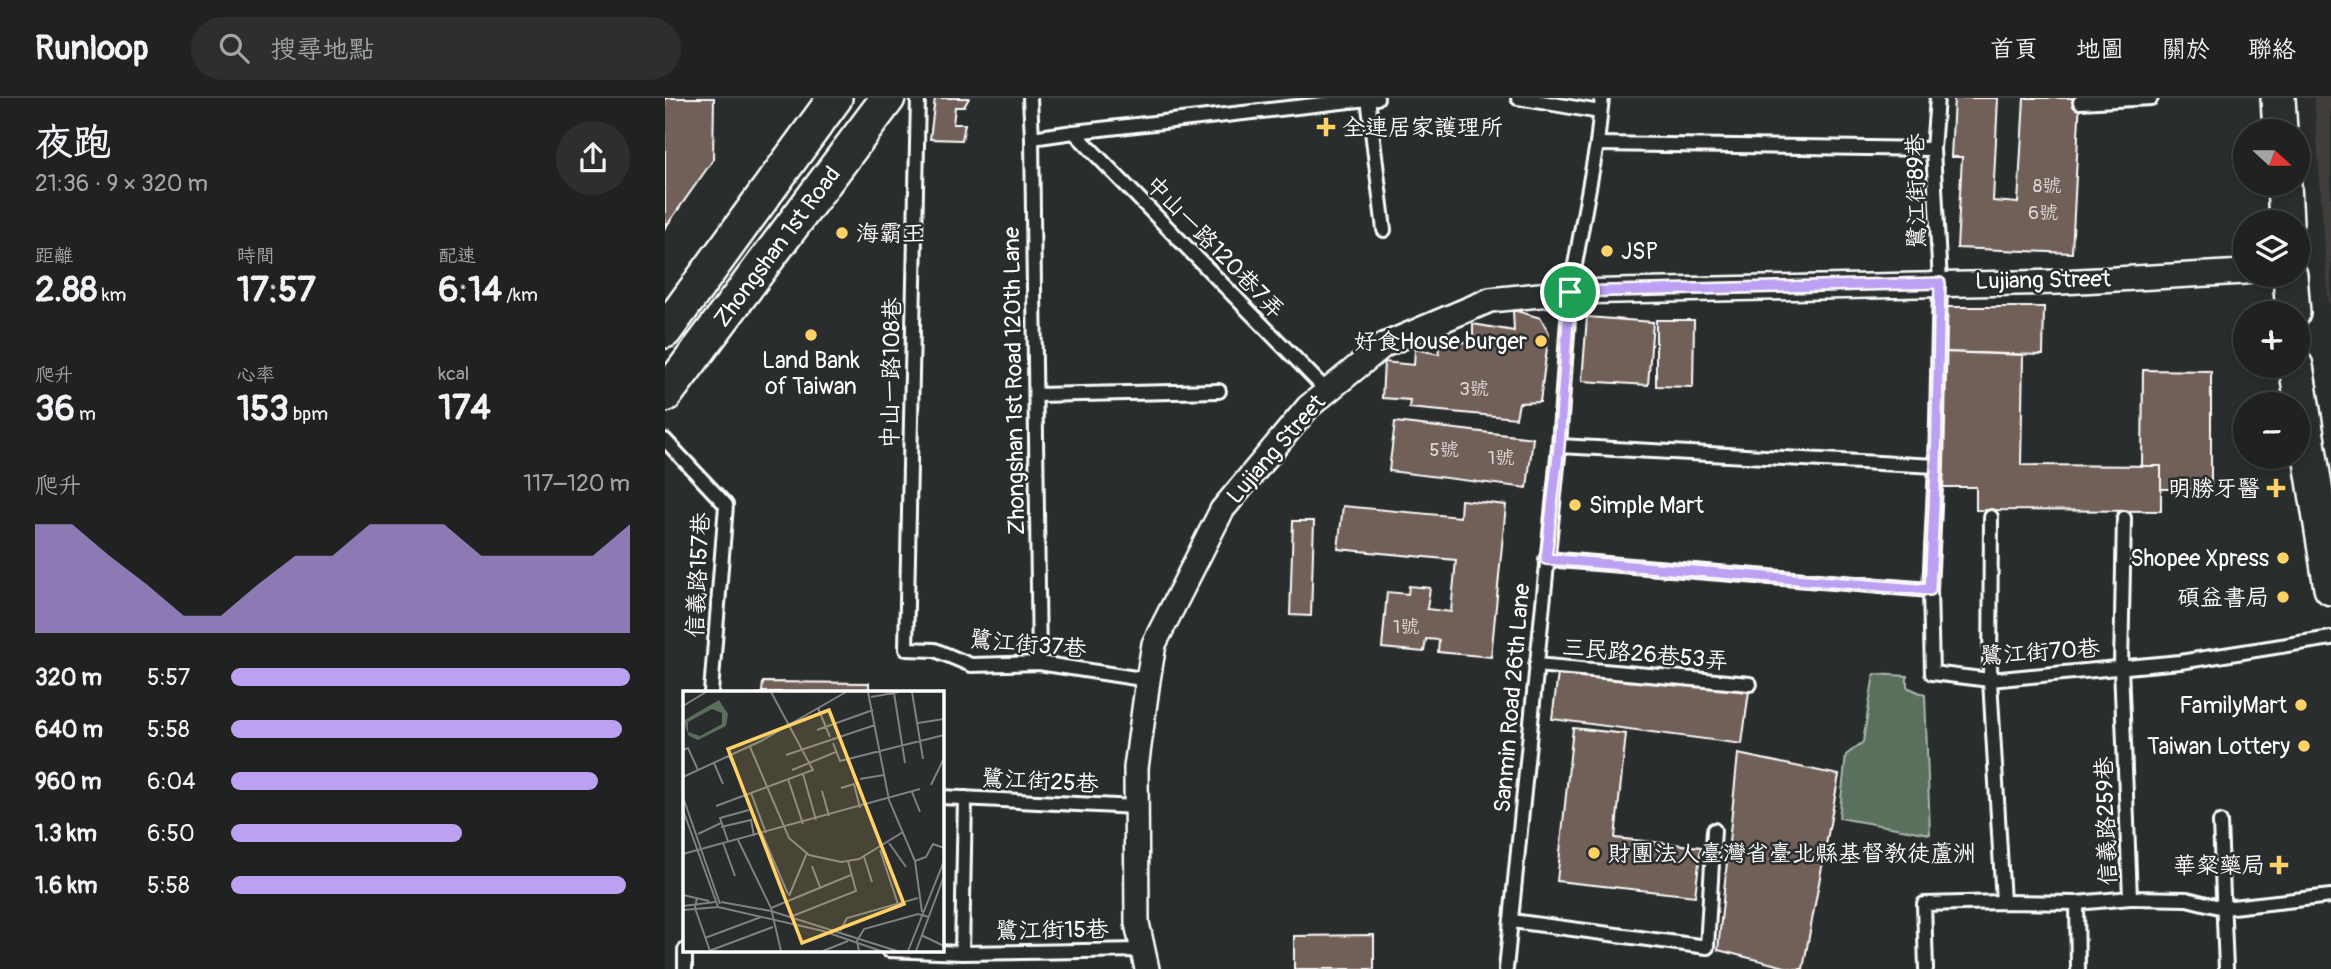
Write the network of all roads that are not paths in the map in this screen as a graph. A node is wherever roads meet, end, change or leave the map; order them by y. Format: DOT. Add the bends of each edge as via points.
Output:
graph roads {
  1 [pos="835,98"];
  2 [pos="888,98"];
  3 [pos="918,98"];
  4 [pos="1030,98"];
  5 [pos="1377,98"];
  6 [pos="1518,98"];
  7 [pos="1602,98"];
  8 [pos="1937,98"];
  9 [pos="2151,98"];
  10 [pos="2278,98"];
  11 [pos="1369,99"];
  12 [pos="2080,102"];
  13 [pos="1601,112"];
  14 [pos="2279,119"];
  15 [pos="1074,132"];
  16 [pos="1032,138"];
  17 [pos="1597,144"];
  18 [pos="1933,149"];
  19 [pos="1384,230"];
  20 [pos="2233,273"];
  21 [pos="1940,283"];
  22 [pos="1570,292"];
  23 [pos="665,331"];
  24 [pos="2299,378"];
  25 [pos="1219,391"];
  26 [pos="1327,391"];
  27 [pos="665,395"];
  28 [pos="1036,395"];
  29 [pos="665,440"];
  30 [pos="1559,446"];
  31 [pos="1936,466"];
  32 [pos="1990,517"];
  33 [pos="2124,518"];
  34 [pos="1546,559"];
  35 [pos="2331,588"];
  36 [pos="1930,590"];
  37 [pos="2331,638"];
  38 [pos="906,649"];
  39 [pos="1039,663"];
  40 [pos="1536,666"];
  41 [pos="2121,666"];
  42 [pos="1148,680"];
  43 [pos="1990,681"];
  44 [pos="1750,684"];
  45 [pos="711,691"];
  46 [pos="943,797"];
  47 [pos="965,798"];
  48 [pos="1136,807"];
  49 [pos="2220,822"];
  50 [pos="1714,830"];
  51 [pos="2331,896"];
  52 [pos="2130,898"];
  53 [pos="2003,902"];
  54 [pos="2077,903"];
  55 [pos="2223,908"];
  56 [pos="1512,920"];
  57 [pos="685,951"];
  58 [pos="917,951"];
  59 [pos="962,953"];
  60 [pos="1145,959"];
  61 [pos="685,969"];
  62 [pos="1506,969"];
  63 [pos="1926,969"];
  64 [pos="2078,969"];
  65 [pos="2226,969"];
  1 -- 23 [label="main road, Zhongshan 1st Road"];
  2 -- 27 [label="main road, Zhongshan 1st Road"];
  3 -- 38 [label="lane, 中山一路108巷"];
  4 -- 16 [label="lane, Zhongshan 1st Road 120th Lane"];
  5 -- 11 [label="lane"];
  6 -- 13 [label="lane"];
  7 -- 13 [label="lane, Sanmin Road 26th Lane"];
  8 -- 18 [label="lane, 鷺江街89巷"];
  9 -- 12 [label="lane"];
  10 -- 14 [label="main road"];
  11 -- 15 [label="lane"];
  11 -- 19 [label="lane"];
  13 -- 17 [label="lane, Sanmin Road 26th Lane"];
  15 -- 16 [label="lane"];
  15 -- 26 [label="lane, 中山一路120巷7弄"];
  16 -- 28 [label="lane, Zhongshan 1st Road 120th Lane"];
  17 -- 18 [label="lane"];
  17 -- 22 [label="lane, Sanmin Road 26th Lane"];
  18 -- 21 [label="lane, 鷺江街89巷"];
  20 -- 21 [label="street, Lujiang Street"];
  21 -- 22 [label="street, Lujiang Street"];
  21 -- 31 [label="lane, 鷺江街70巷"];
  22 -- 26 [label="street, Lujiang Street" via="1490,300 1384,345"];
  22 -- 30 [label="lane, Sanmin Road 26th Lane"];
  24 -- 35 [label="main road"];
  25 -- 28 [label="lane"];
  26 -- 42 [label="street, Lujiang Street" via="1308,407 1222,510 1154,644"];
  28 -- 39 [label="lane, Zhongshan 1st Road 120th Lane"];
  29 -- 45 [label="lane, 信義路157巷" via="726,505"];
  30 -- 31 [label="lane"];
  30 -- 34 [label="lane, Sanmin Road 26th Lane"];
  31 -- 36 [label="lane, 鷺江街70巷"];
  32 -- 43 [label="lane"];
  33 -- 41 [label="lane, 信義路259巷"];
  34 -- 36 [label="lane"];
  34 -- 40 [label="lane, Sanmin Road 26th Lane"];
  36 -- 43 [label="lane, 鷺江街70巷" via="1931,673"];
  37 -- 41 [label="lane, 鷺江街70巷" via="2180,662"];
  38 -- 39 [label="lane, 鷺江街37巷" via="935,650 971,665"];
  39 -- 42 [label="lane, 鷺江街37巷"];
  40 -- 44 [label="lane, 三民路26巷53弄"];
  40 -- 56 [label="lane, Sanmin Road 26th Lane"];
  41 -- 43 [label="lane, 鷺江街70巷"];
  41 -- 52 [label="lane, 信義路259巷"];
  42 -- 48 [label="street, Lujiang Street" via="1136,768"];
  43 -- 53 [label="lane"];
  46 -- 47 [label="lane, 鷺江街25巷"];
  47 -- 48 [label="lane, 鷺江街25巷"];
  47 -- 59 [label="lane, 鷺江街15巷"];
  48 -- 60 [label="street, Lujiang Street" via="1137,923"];
  49 -- 55 [label="lane"];
  50 -- 56 [label="lane" via="1707,947"];
  51 -- 55 [label="lane"];
  52 -- 54 [label="lane, 信義路259巷"];
  52 -- 55 [label="lane" via="2187,899"];
  53 -- 54 [label="lane"];
  53 -- 63 [label="lane" via="1924,904"];
  54 -- 64 [label="lane, 信義路259巷"];
  55 -- 65 [label="lane"];
  56 -- 62 [label="lane, Sanmin Road 26th Lane"];
  57 -- 61 [label="lane"];
  58 -- 59 [label="lane, 鷺江街15巷"];
  59 -- 60 [label="lane, 鷺江街15巷"];
}
